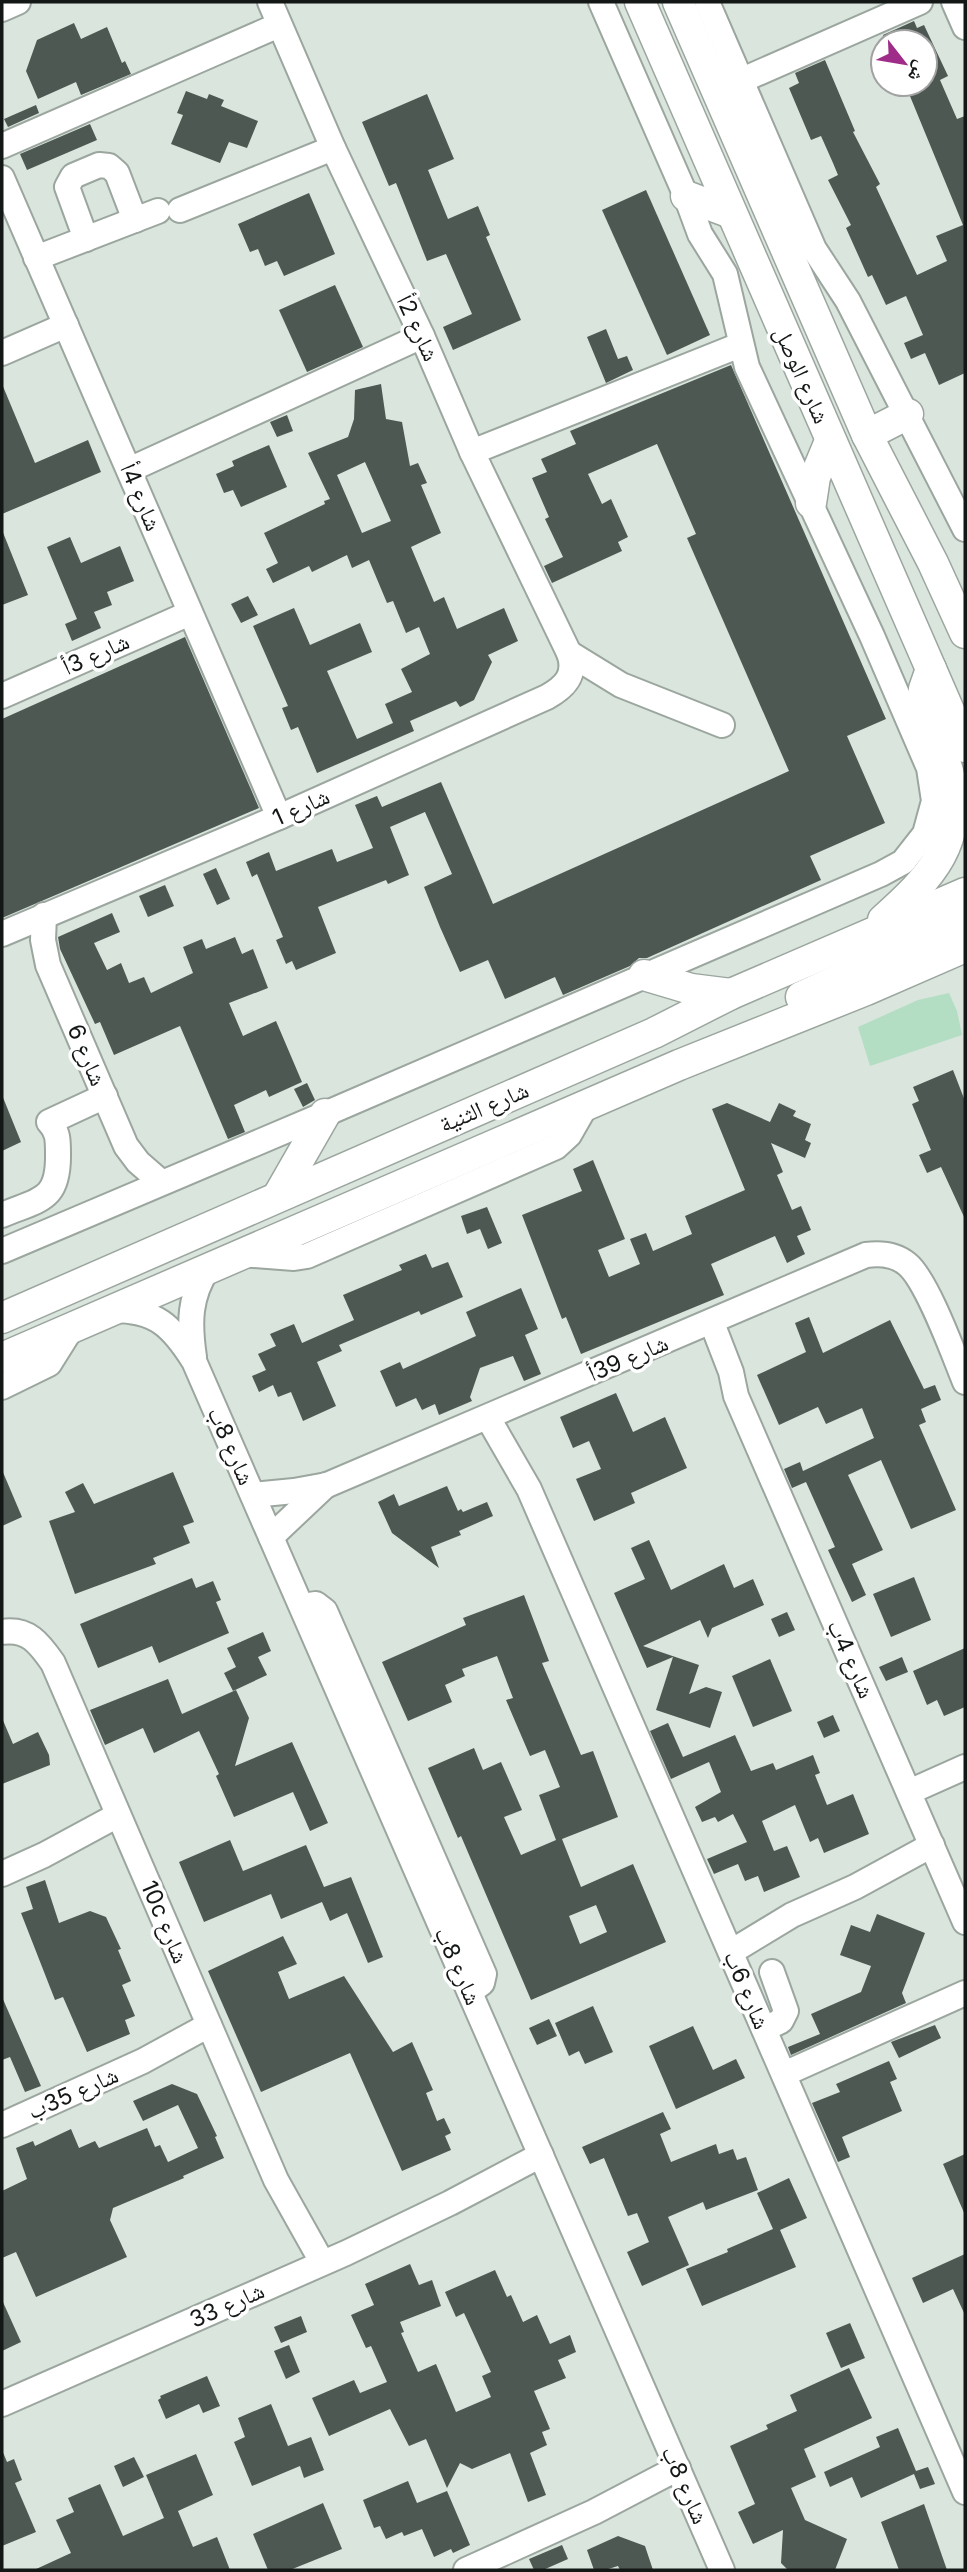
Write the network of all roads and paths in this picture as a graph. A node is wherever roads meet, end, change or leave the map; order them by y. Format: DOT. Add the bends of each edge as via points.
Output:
graph roads {
  1 [pos="18,2"];
  2 [pos="270,2"];
  3 [pos="600,2"];
  4 [pos="640,2"];
  5 [pos="678,2"];
  6 [pos="707,2"];
  7 [pos="920,2"];
  8 [pos="954,2"];
  9 [pos="2,9"];
  10 [pos="279,25"];
  11 [pos="965,27"];
  12 [pos="740,81"];
  13 [pos="2,146"];
  14 [pos="333,148"];
  15 [pos="2,178"];
  16 [pos="686,196"];
  17 [pos="157,213"];
  18 [pos="731,213"];
  19 [pos="86,239"];
  20 [pos="36,258"];
  21 [pos="66,325"];
  22 [pos="422,337"];
  23 [pos="740,345"];
  24 [pos="2,354"];
  25 [pos="908,414"];
  26 [pos="867,435"];
  27 [pos="831,441"];
  28 [pos="472,453"];
  29 [pos="129,470"];
  30 [pos="811,503"];
  31 [pos="965,529"];
  32 [pos="896,588"];
  33 [pos="190,613"];
  34 [pos="965,634"];
  35 [pos="569,653"];
  36 [pos="931,668"];
  37 [pos="568,681"];
  38 [pos="621,685"];
  39 [pos="2,696"];
  40 [pos="965,712"];
  41 [pos="722,725"];
  42 [pos="965,747"];
  43 [pos="279,817"];
  44 [pos="965,893"];
  45 [pos="44,915"];
  46 [pos="965,922"];
  47 [pos="7,932"];
  48 [pos="865,936"];
  49 [pos="965,947"];
  50 [pos="48,965"];
  51 [pos="965,968"];
  52 [pos="644,975"];
  53 [pos="866,990"];
  54 [pos="731,994"];
  55 [pos="679,1065"];
  56 [pos="107,1101"];
  57 [pos="325,1114"];
  58 [pos="126,1146"];
  59 [pos="161,1182"];
  60 [pos="278,1196"];
  61 [pos="124,1198"];
  62 [pos="2,1215"];
  63 [pos="2,1251"];
  64 [pos="208,1268"];
  65 [pos="113,1310"];
  66 [pos="2,1318"];
  67 [pos="704,1326"];
  68 [pos="71,1329"];
  69 [pos="2,1358"];
  70 [pos="194,1361"];
  71 [pos="965,1382"];
  72 [pos="2,1387"];
  73 [pos="495,1415"];
  74 [pos="327,1485"];
  75 [pos="253,1495"];
  76 [pos="271,1537"];
  77 [pos="2,1632"];
  78 [pos="965,1767"];
  79 [pos="909,1792"];
  80 [pos="121,1822"];
  81 [pos="935,1853"];
  82 [pos="2,1874"];
  83 [pos="965,1922"];
  84 [pos="727,1945"];
  85 [pos="772,1972"];
  86 [pos="965,1993"];
  87 [pos="764,2029"];
  88 [pos="212,2031"];
  89 [pos="784,2074"];
  90 [pos="2,2125"];
  91 [pos="545,2163"];
  92 [pos="314,2265"];
  93 [pos="2,2404"];
  94 [pos="681,2476"];
  95 [pos="965,2492"];
  96 [pos="466,2570"];
  97 [pos="722,2570"];
  1 -- 9 [label="street"];
  2 -- 10 [label="street, شارع 2أ"];
  3 -- 16 [label="street"];
  4 -- 18 [label="main road, شارع الوصل"];
  5 -- 26 [label="main road, شارع الوصل"];
  6 -- 12 [label="street"];
  7 -- 12 [label="street"];
  8 -- 11 [label="street"];
  10 -- 13 [label="street"];
  10 -- 14 [label="street, شارع 2أ"];
  12 -- 25 [label="street" via="818,258 848,301"];
  14 -- 17 [label="street"];
  14 -- 22 [label="street, شارع 2أ"];
  15 -- 20 [label="street, شارع 4أ"];
  16 -- 18 [label="main road"];
  16 -- 23 [label="street" via="700,234 727,280"];
  17 -- 19 [label="street"];
  17 -- 19 [label="street" via="109,166 99,165 73,176 66,187"];
  18 -- 27 [label="main road, شارع الوصل"];
  19 -- 20 [label="street"];
  20 -- 21 [label="street, شارع 4أ"];
  21 -- 24 [label="street"];
  21 -- 29 [label="street, شارع 4أ"];
  22 -- 28 [label="street, شارع 2أ"];
  22 -- 29 [label="street"];
  23 -- 28 [label="street"];
  23 -- 30 [label="street"];
  25 -- 26 [label="main road"];
  25 -- 31 [label="street"];
  26 -- 34 [label="main road, شارع الوصل"];
  27 -- 30 [label="main road" via="815,477"];
  27 -- 32 [label="main road, شارع الوصل"];
  28 -- 35 [label="street, شارع 2أ"];
  29 -- 33 [label="street, شارع 4أ"];
  30 -- 52 [label="street" via="929,768 934,790 930,823 912,854 892,869"];
  32 -- 36 [label="main road, شارع الوصل"];
  32 -- 40 [label="main road" via="931,638"];
  33 -- 39 [label="street, شارع 3أ"];
  33 -- 43 [label="street, شارع 4أ"];
  35 -- 37 [label="street" via="572,668"];
  35 -- 38 [label="street"];
  36 -- 42 [label="main road, شارع الوصل"];
  36 -- 48 [label="main road" via="923,699 952,787 951,831 930,876"];
  37 -- 38 [label="street"];
  37 -- 43 [label="street, شارع 1" via="547,697"];
  38 -- 41 [label="street"];
  43 -- 45 [label="street, شارع 1"];
  44 -- 48 [label="main road, شارع الثنية"];
  45 -- 47 [label="street, شارع 1"];
  45 -- 50 [label="street, شارع 6"];
  46 -- 55 [label="main road" via="823,986"];
  47 -- 50 [label="street, شارع 6"];
  48 -- 54 [label="main road, شارع الثنية"];
  49 -- 53 [label="main road, شارع الثنية"];
  50 -- 56 [label="street, شارع 6"];
  51 -- 53 [label="main road" via="901,993"];
  52 -- 54 [label="main road" via="691,989"];
  52 -- 57 [label="street"];
  53 -- 55 [label="main road, شارع الثنية"];
  54 -- 60 [label="main road, شارع الثنية" via="641,1039"];
  55 -- 64 [label="main road, شارع الثنية"];
  56 -- 58 [label="street, شارع 6"];
  56 -- 62 [label="street" via="52,1126 58,1173 52,1189"];
  57 -- 59 [label="street"];
  57 -- 60 [label="main road"];
  58 -- 59 [label="street, شارع 6"];
  58 -- 61 [label="street, شارع 6" via="130,1166"];
  59 -- 61 [label="street"];
  60 -- 66 [label="main road, شارع الثنية"];
  61 -- 63 [label="street"];
  64 -- 65 [label="main road, شارع الثنية"];
  64 -- 70 [label="street, شارع 8ب" via="191,1305"];
  65 -- 68 [label="main road, شارع الثنية"];
  65 -- 70 [label="street, شارع 8ب" via="155,1318 178,1336"];
  67 -- 71 [label="street, شارع 39أ" via="866,1255 884,1254 901,1259 922,1282"];
  67 -- 73 [label="street, شارع 39أ"];
  67 -- 79 [label="street, شارع 4ب"];
  68 -- 69 [label="main road, شارع الثنية"];
  68 -- 72 [label="street" via="49,1364"];
  70 -- 75 [label="street, شارع 8ب"];
  73 -- 74 [label="street, شارع 39أ"];
  73 -- 84 [label="street, شارع 6ب"];
  74 -- 75 [label="street, شارع 39أ"];
  74 -- 76 [label="street, شارع 39أ"];
  75 -- 76 [label="street, شارع 8ب"];
  76 -- 91 [label="street, شارع 8ب"];
  77 -- 80 [label="street, 10c شارع" via="29,1635 53,1663"];
  78 -- 79 [label="street"];
  79 -- 81 [label="street, شارع 4ب"];
  80 -- 82 [label="street" via="71,1849 44,1855"];
  80 -- 88 [label="street, 10c شارع"];
  81 -- 83 [label="street, شارع 4ب"];
  81 -- 84 [label="street"];
  84 -- 87 [label="street, شارع 6ب"];
  85 -- 87 [label="street" via="786,2011 780,2021"];
  86 -- 89 [label="street"];
  87 -- 89 [label="street, شارع 6ب"];
  88 -- 90 [label="street, شارع 35ب" via="170,2055 143,2061"];
  88 -- 92 [label="street, 10c شارع" via="276,2180 283,2207"];
  89 -- 95 [label="street, شارع 6ب"];
  91 -- 92 [label="street, شارع 33" via="477,2197 450,2203"];
  91 -- 94 [label="street, شارع 8ب"];
  92 -- 93 [label="street, شارع 33"];
  94 -- 96 [label="street"];
  94 -- 97 [label="street, شارع 8ب"];
}
